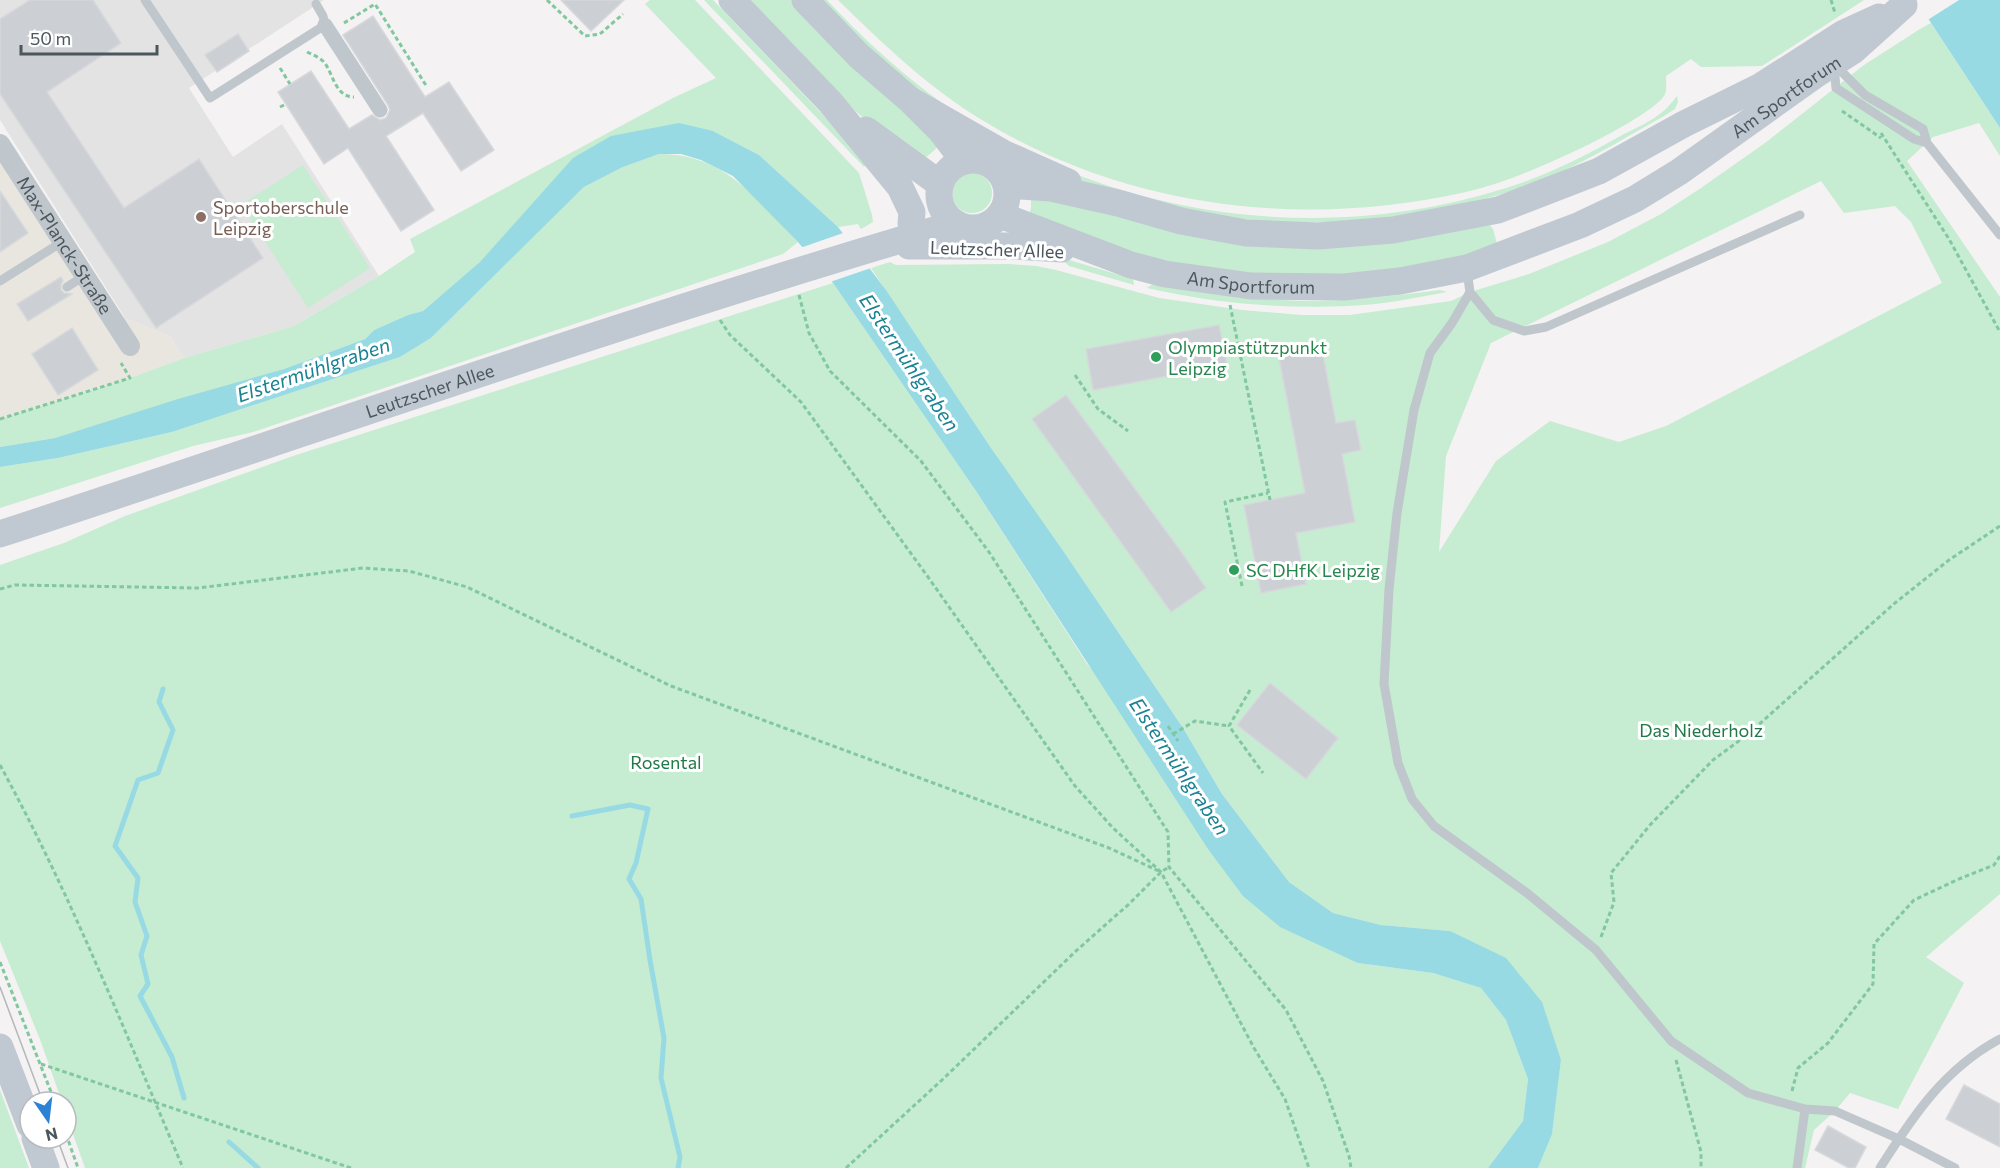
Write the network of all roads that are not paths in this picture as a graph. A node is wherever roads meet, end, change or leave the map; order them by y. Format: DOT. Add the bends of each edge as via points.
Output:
graph roads {
  1 [pos="145,0"];
  2 [pos="732,0"];
  3 [pos="804,0"];
  4 [pos="1908,2"];
  5 [pos="316,4"];
  6 [pos="327,29"];
  7 [pos="1838,44"];
  8 [pos="910,100"];
  9 [pos="830,102"];
  10 [pos="380,110"];
  11 [pos="1713,129"];
  12 [pos="1927,143"];
  13 [pos="0,144"];
  14 [pos="964,161"];
  15 [pos="1007,185"];
  16 [pos="1118,203"];
  17 [pos="945,204"];
  18 [pos="1498,210"];
  19 [pos="1000,215"];
  20 [pos="1800,215"];
  21 [pos="911,224"];
  22 [pos="2000,235"];
  23 [pos="62,242"];
  24 [pos="862,250"];
  25 [pos="1510,253"];
  26 [pos="1131,265"];
  27 [pos="84,276"];
  28 [pos="1468,280"];
  29 [pos="0,281"];
  30 [pos="67,287"];
  31 [pos="130,346"];
  32 [pos="0,534"];
  33 [pos="2000,1039"];
  34 [pos="0,1047"];
  35 [pos="18,1094"];
  36 [pos="1805,1109"];
  37 [pos="1899,1139"];
  38 [pos="39,1150"];
  39 [pos="46,1168"];
  40 [pos="1797,1168"];
  41 [pos="1880,1168"];
  42 [pos="1955,1168"];
  1 -- 6 [label="lane" via="210,98"];
  2 -- 9 [label="main road"];
  3 -- 8 [label="main road, Am Sportforum"];
  4 -- 7 [label="main road, Am Sportforum"];
  5 -- 6 [label="lane"];
  6 -- 10 [label="street"];
  7 -- 11 [label="main road, Am Sportforum" via="1761,86"];
  7 -- 12 [label="lane" via="1865,95 1923,129"];
  7 -- 12 [label="lane" via="1836,88 1914,139"];
  8 -- 14 [label="main road, Am Sportforum"];
  8 -- 16 [label="main road, Am Sportforum" via="1003,153"];
  9 -- 17 [label="main road"];
  9 -- 21 [label="main road" via="900,187 912,212"];
  11 -- 18 [label="main road, Am Sportforum" via="1684,124 1599,171"];
  11 -- 25 [label="main road, Am Sportforum" via="1635,199"];
  12 -- 22 [label="lane"];
  13 -- 23 [label="street, Max-Planck-Straße"];
  14 -- 15 [label="main road" via="975,159 995,167"];
  14 -- 17 [label="main road" via="949,169"];
  15 -- 16 [label="main road, Am Sportforum" via="1051,188"];
  15 -- 19 [label="main road" via="1006,206"];
  16 -- 18 [label="main road, Am Sportforum" via="1181,222 1246,232 1318,236 1393,230"];
  17 -- 19 [label="main road" via="975,229"];
  17 -- 21 [label="main road, Leutzscher Allee"];
  17 -- 24 [label="main road, Leutzscher Allee"];
  18 -- 25 [label="main road"];
  19 -- 26 [label="main road, Am Sportforum"];
  20 -- 28 [label="lane" via="1546,327 1524,331 1493,320"];
  21 -- 24 [label="main road, Leutzscher Allee"];
  23 -- 27 [label="street, Max-Planck-Straße"];
  23 -- 29 [label="lane"];
  24 -- 26 [label="main road, Leutzscher Allee" via="909,246 1044,247"];
  24 -- 32 [label="main road, Leutzscher Allee"];
  25 -- 28 [label="main road, Am Sportforum"];
  26 -- 28 [label="main road, Am Sportforum" via="1165,274 1260,287"];
  27 -- 30 [label="lane"];
  27 -- 31 [label="street, Max-Planck-Straße"];
  28 -- 36 [label="lane" via="1452,324 1430,353 1414,410 1397,513 1383,684 1398,763 1412,799 1434,826 1527,893 1596,950 1671,1041 1748,1093"];
  33 -- 37 [label="lane" via="1954,1070"];
  34 -- 35 [label="main road"];
  36 -- 37 [label="lane" via="1835,1111"];
  36 -- 40 [label="lane"];
  37 -- 41 [label="lane"];
  37 -- 42 [label="lane"];
  38 -- 39 [label="main road"];
}
